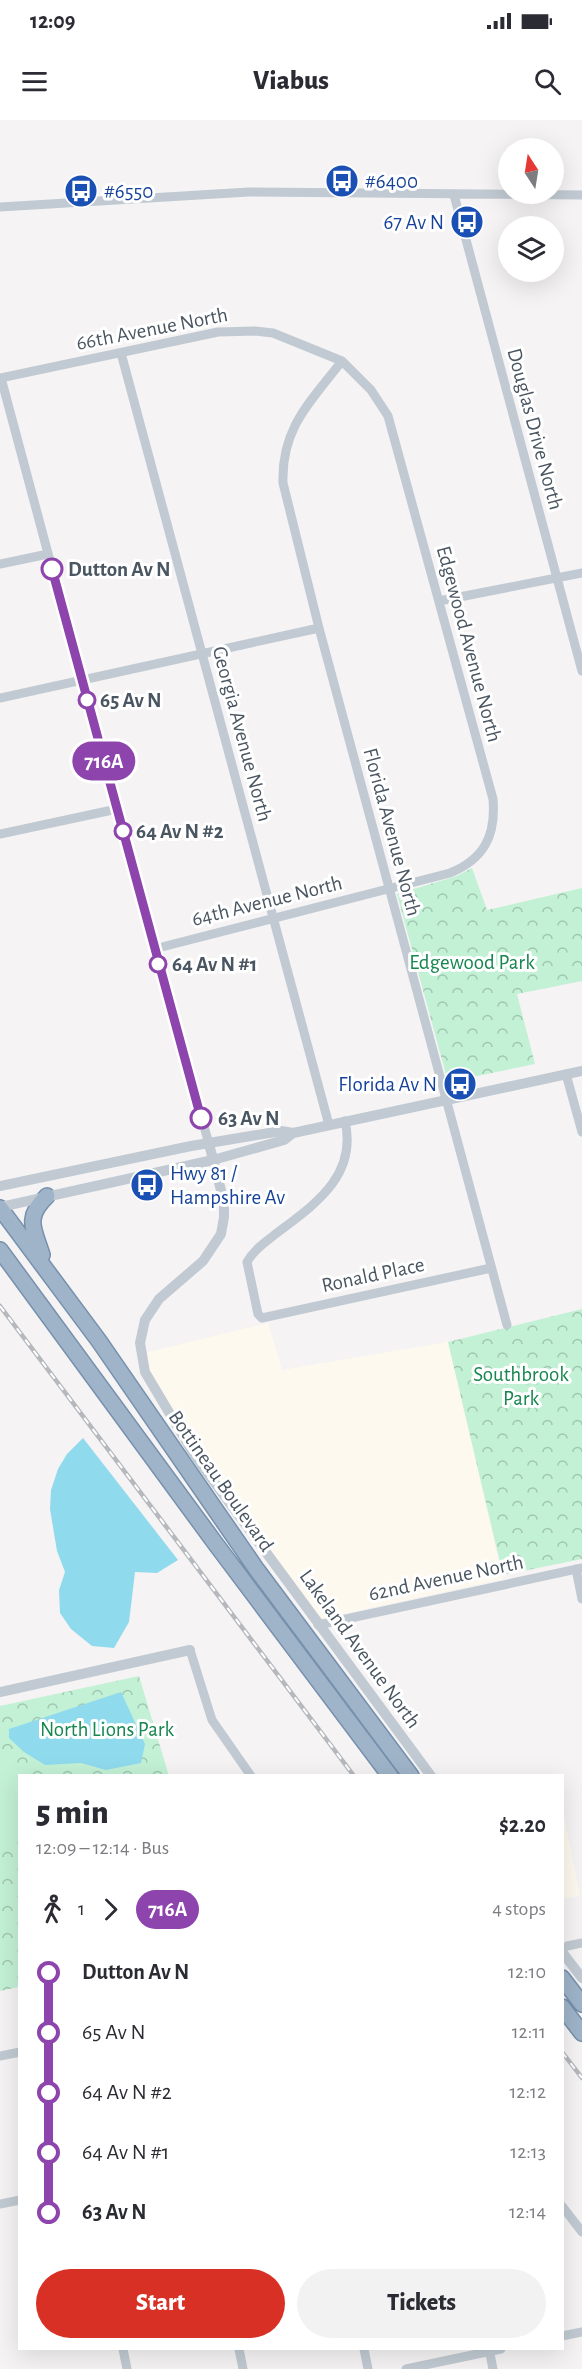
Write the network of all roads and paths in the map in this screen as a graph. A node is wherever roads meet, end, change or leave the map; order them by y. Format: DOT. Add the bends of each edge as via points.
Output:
graph roads {
  1 [pos="454,195"];
  2 [pos="582,195"];
  3 [pos="0,207"];
  4 [pos="121,352"];
  5 [pos="342,361"];
  6 [pos="1,378"];
  7 [pos="48,554"];
  8 [pos="0,564"];
  9 [pos="582,573"];
  10 [pos="557,579"];
  11 [pos="439,601"];
  12 [pos="319,628"];
  13 [pos="202,654"];
  14 [pos="582,671"];
  15 [pos="81,680"];
  16 [pos="0,698"];
  17 [pos="117,808"];
  18 [pos="0,834"];
  19 [pos="389,889"];
  20 [pos="273,918"];
  21 [pos="154,949"];
  22 [pos="582,1071"];
  23 [pos="567,1074"];
  24 [pos="446,1100"];
  25 [pos="345,1121"];
  26 [pos="329,1125"];
  27 [pos="582,1132"];
  28 [pos="292,1133"];
  29 [pos="209,1144"];
  30 [pos="213,1160"];
  31 [pos="0,1186"];
  32 [pos="47,1196"];
  33 [pos="0,1207"];
  34 [pos="0,1250"];
  35 [pos="46,1267"];
  36 [pos="491,1268"];
  37 [pos="507,1325"];
  38 [pos="579,1569"];
  39 [pos="582,1599"];
  40 [pos="318,1625"];
  41 [pos="190,1650"];
  42 [pos="0,1692"];
  43 [pos="250,1774"];
  44 [pos="388,1774"];
  45 [pos="410,1774"];
  46 [pos="429,1774"];
  47 [pos="582,1943"];
  48 [pos="564,1949"];
  49 [pos="564,1954"];
  50 [pos="582,1978"];
  51 [pos="564,1981"];
  52 [pos="582,2004"];
  53 [pos="564,2010"];
  54 [pos="582,2033"];
  55 [pos="18,2052"];
  56 [pos="0,2056"];
  57 [pos="18,2200"];
  58 [pos="0,2204"];
  59 [pos="564,2209"];
  60 [pos="582,2232"];
  61 [pos="582,2332"];
  62 [pos="564,2336"];
  63 [pos="123,2350"];
  64 [pos="239,2350"];
  65 [pos="363,2350"];
  66 [pos="489,2350"];
  67 [pos="127,2369"];
  68 [pos="243,2369"];
  69 [pos="368,2369"];
  70 [pos="406,2369"];
  71 [pos="493,2369"];
  1 -- 2 [label="street"];
  1 -- 3 [label="street" via="226,192"];
  1 -- 10 [label="street, Douglas Drive North"];
  4 -- 5 [label="street, 66th Avenue North" via="218,332 255,331 290,339"];
  4 -- 6 [label="street, 66th Avenue North"];
  4 -- 13 [label="street, Georgia Avenue North"];
  5 -- 11 [label="street, Edgewood Avenue North" via="386,410"];
  5 -- 12 [label="street, Florida Avenue North" via="291,430 282,464 287,500"];
  6 -- 7 [label="street"];
  7 -- 8 [label="street"];
  7 -- 15 [label="street"];
  9 -- 10 [label="street"];
  10 -- 11 [label="street"];
  10 -- 14 [label="street, Douglas Drive North"];
  11 -- 19 [label="street, Edgewood Avenue North" via="493,799 493,826 483,850 463,867"];
  12 -- 13 [label="street"];
  12 -- 19 [label="street, Florida Avenue North"];
  13 -- 15 [label="street"];
  13 -- 20 [label="street, Georgia Avenue North"];
  15 -- 16 [label="street"];
  15 -- 17 [label="street"];
  17 -- 18 [label="street"];
  17 -- 21 [label="street"];
  19 -- 20 [label="street, 64th Avenue North"];
  19 -- 24 [label="street, Florida Avenue North"];
  20 -- 21 [label="street, 64th Avenue North"];
  20 -- 26 [label="street, Georgia Avenue North"];
  21 -- 29 [label="street"];
  22 -- 23 [label="street"];
  23 -- 24 [label="street"];
  23 -- 27 [label="street"];
  24 -- 25 [label="street"];
  24 -- 36 [label="street, Florida Avenue North"];
  25 -- 26 [label="street"];
  25 -- 36 [label="street, Ronald Place" via="347,1154 328,1190 257,1249 247,1262 258,1314 262,1318"];
  26 -- 28 [label="street"];
  28 -- 29 [label="street" via="281,1131"];
  28 -- 30 [label="street" via="284,1140"];
  29 -- 30 [label="street, Lakeland Avenue North"];
  29 -- 31 [label="street"];
  30 -- 32 [label="street"];
  30 -- 40 [label="street, Lakeland Avenue North" via="224,1209 221,1234 203,1261 152,1307 141,1331 142,1365 195,1456"];
  32 -- 33 [label="street"];
  32 -- 35 [label="highway" via="37,1206 32,1221"];
  33 -- 35 [label="highway, Bottineau Boulevard"];
  34 -- 44 [label="highway, Bottineau Boulevard"];
  35 -- 45 [label="highway, Bottineau Boulevard" via="257,1570"];
  36 -- 37 [label="street, Florida Avenue North"];
  38 -- 39 [label="street"];
  38 -- 40 [label="street, 62nd Avenue North"];
  40 -- 46 [label="street, Lakeland Avenue North"];
  41 -- 42 [label="street"];
  41 -- 43 [label="street" via="212,1720"];
  47 -- 48 [label="street"];
  49 -- 50 [label="street"];
  51 -- 52 [label="highway"];
  53 -- 54 [label="highway"];
  55 -- 56 [label="street"];
  57 -- 58 [label="street"];
  59 -- 60 [label="street"];
  61 -- 62 [label="street"];
  63 -- 67 [label="street"];
  64 -- 68 [label="street"];
  65 -- 69 [label="street"];
  66 -- 70 [label="street"];
  66 -- 71 [label="street"];
}
